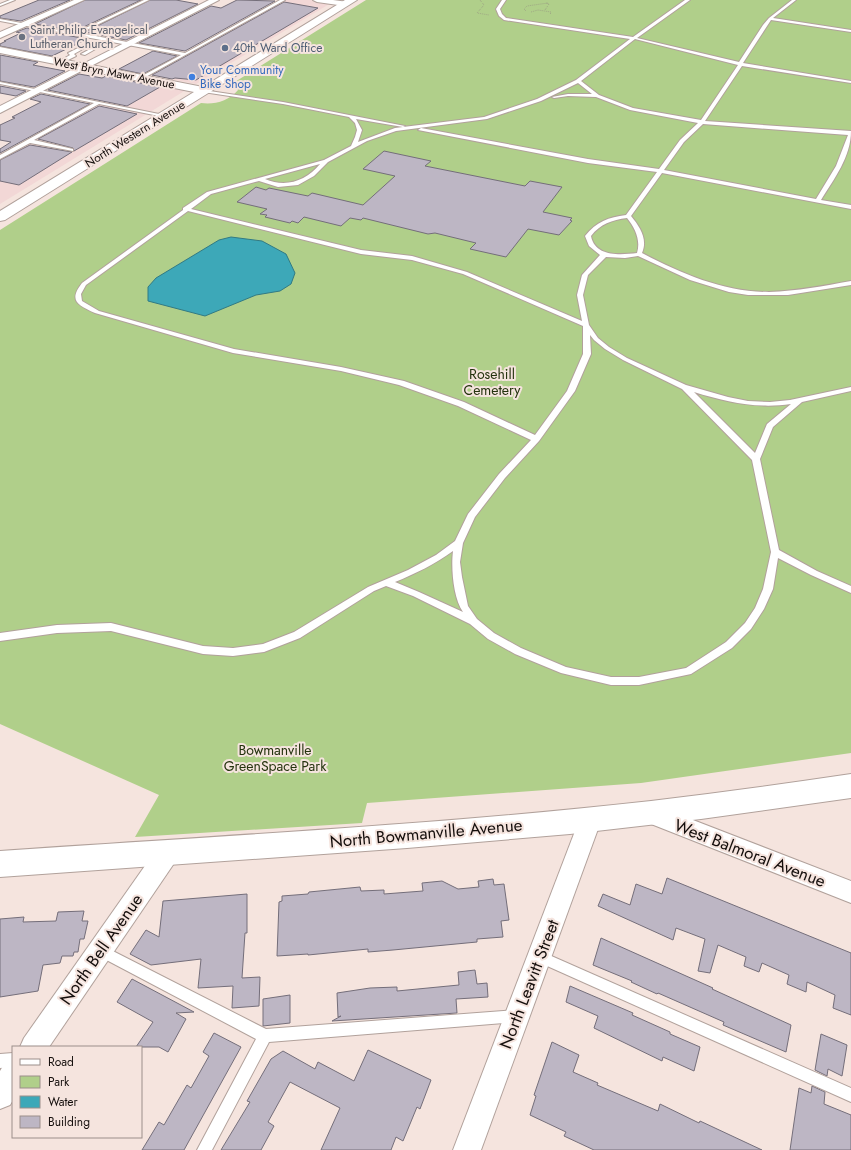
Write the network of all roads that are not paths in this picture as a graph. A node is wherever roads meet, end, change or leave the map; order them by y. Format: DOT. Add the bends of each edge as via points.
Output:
graph roads {
  1 [pos="13,0"];
  2 [pos="80,0"];
  3 [pos="147,0"];
  4 [pos="215,0"];
  5 [pos="283,0"];
  6 [pos="317,0"];
  7 [pos="504,0"];
  8 [pos="688,0"];
  9 [pos="794,0"];
  10 [pos="349,2"];
  11 [pos="0,5"];
  12 [pos="770,19"];
  13 [pos="0,20"];
  14 [pos="24,25"];
  15 [pos="851,32"];
  16 [pos="75,34"];
  17 [pos="0,35"];
  18 [pos="634,38"];
  19 [pos="104,43"];
  20 [pos="129,44"];
  21 [pos="88,45"];
  22 [pos="0,50"];
  23 [pos="185,54"];
  24 [pos="74,55"];
  25 [pos="60,62"];
  26 [pos="740,64"];
  27 [pos="85,67"];
  28 [pos="142,78"];
  29 [pos="578,81"];
  30 [pos="0,82"];
  31 [pos="851,82"];
  32 [pos="39,90"];
  33 [pos="205,90"];
  34 [pos="597,96"];
  35 [pos="539,100"];
  36 [pos="98,102"];
  37 [pos="0,110"];
  38 [pos="164,116"];
  39 [pos="351,116"];
  40 [pos="702,122"];
  41 [pos="408,128"];
  42 [pos="851,133"];
  43 [pos="29,141"];
  44 [pos="353,146"];
  45 [pos="71,150"];
  46 [pos="0,157"];
  47 [pos="326,162"];
  48 [pos="659,171"];
  49 [pos="259,179"];
  50 [pos="818,200"];
  51 [pos="851,207"];
  52 [pos="185,210"];
  53 [pos="1,216"];
  54 [pos="628,216"];
  55 [pos="639,254"];
  56 [pos="604,255"];
  57 [pos="851,282"];
  58 [pos="586,325"];
  59 [pos="684,387"];
  60 [pos="851,389"];
  61 [pos="799,400"];
  62 [pos="536,439"];
  63 [pos="756,460"];
  64 [pos="459,543"];
  65 [pos="775,552"];
  66 [pos="387,583"];
  67 [pos="851,590"];
  68 [pos="474,622"];
  69 [pos="0,637"];
  70 [pos="851,786"];
  71 [pos="649,813"];
  72 [pos="591,818"];
  73 [pos="169,851"];
  74 [pos="0,864"];
  75 [pos="851,892"];
  76 [pos="100,951"];
  77 [pos="539,956"];
  78 [pos="517,1016"];
  79 [pos="265,1036"];
  80 [pos="34,1046"];
  81 [pos="12,1060"];
  82 [pos="0,1061"];
  83 [pos="12,1077"];
  84 [pos="0,1095"];
  85 [pos="851,1095"];
  86 [pos="204,1150"];
  87 [pos="467,1150"];
  1 -- 11 [label="lane"];
  2 -- 14 [label="street"];
  3 -- 16 [label="lane"];
  4 -- 20 [label="street"];
  5 -- 23 [label="lane"];
  6 -- 10 [label="street"];
  7 -- 18 [label="lane" via="498,9 505,19"];
  8 -- 18 [label="lane"];
  9 -- 12 [label="lane"];
  10 -- 33 [label="street, North Western Avenue"];
  12 -- 15 [label="lane"];
  12 -- 26 [label="lane" via="752,42"];
  13 -- 14 [label="lane"];
  14 -- 16 [label="lane"];
  14 -- 17 [label="street"];
  16 -- 20 [label="lane"];
  18 -- 26 [label="lane"];
  18 -- 29 [label="lane"];
  19 -- 24 [label="lane" via="79,56"];
  20 -- 23 [label="lane"];
  20 -- 27 [label="street"];
  21 -- 24 [label="lane" via="70,54"];
  22 -- 25 [label="street, West Bryn Mawr Avenue"];
  23 -- 28 [label="lane"];
  24 -- 25 [label="lane"];
  25 -- 27 [label="street, West Bryn Mawr Avenue"];
  26 -- 31 [label="lane"];
  26 -- 40 [label="lane"];
  27 -- 28 [label="street, West Bryn Mawr Avenue"];
  27 -- 32 [label="street"];
  28 -- 33 [label="street, West Bryn Mawr Avenue"];
  29 -- 34 [label="lane"];
  29 -- 35 [label="lane"];
  30 -- 32 [label="lane"];
  32 -- 36 [label="lane"];
  32 -- 37 [label="street"];
  33 -- 38 [label="street, North Western Avenue"];
  33 -- 39 [label="lane"];
  34 -- 35 [label="lane" via="568,95"];
  34 -- 40 [label="lane" via="632,109"];
  35 -- 41 [label="lane" via="485,118"];
  36 -- 38 [label="lane"];
  36 -- 43 [label="lane"];
  38 -- 53 [label="street, North Western Avenue"];
  39 -- 41 [label="lane"];
  39 -- 44 [label="lane" via="360,128 358,139"];
  40 -- 42 [label="lane"];
  40 -- 48 [label="lane" via="682,141"];
  41 -- 44 [label="lane" via="385,133"];
  41 -- 48 [label="lane" via="588,161"];
  42 -- 50 [label="lane" via="839,166"];
  43 -- 45 [label="lane"];
  43 -- 46 [label="lane"];
  44 -- 47 [label="lane"];
  47 -- 49 [label="lane"];
  47 -- 49 [label="lane" via="295,185 282,186"];
  48 -- 50 [label="lane"];
  48 -- 54 [label="lane"];
  49 -- 52 [label="lane" via="210,193"];
  50 -- 51 [label="lane"];
  52 -- 58 [label="lane" via="361,252 412,258 465,273"];
  52 -- 62 [label="lane" via="84,284 78,291 80,303 97,312 233,351 401,383 461,404"];
  54 -- 55 [label="lane" via="636,227 642,243"];
  54 -- 56 [label="lane" via="602,222 588,236 591,246"];
  55 -- 56 [label="lane"];
  55 -- 57 [label="lane" via="678,275 738,291 787,293"];
  56 -- 58 [label="lane" via="585,275 580,295"];
  58 -- 59 [label="lane" via="596,339 607,348"];
  58 -- 62 [label="lane" via="587,354 571,391"];
  59 -- 61 [label="lane" via="730,400 752,403 769,404"];
  59 -- 63 [label="lane"];
  60 -- 61 [label="lane"];
  61 -- 63 [label="lane" via="770,426"];
  62 -- 64 [label="lane" via="502,476 471,516"];
  63 -- 65 [label="lane"];
  64 -- 66 [label="lane" via="432,561"];
  64 -- 68 [label="lane" via="457,577 464,607"];
  65 -- 67 [label="lane"];
  65 -- 68 [label="lane" via="768,589 748,626 729,645 710,658 688,670 663,677 639,681 590,678 558,668 518,650 491,636"];
  66 -- 68 [label="lane"];
  66 -- 69 [label="lane" via="371,589 297,635 264,648 233,652 203,650 111,626 57,629"];
  70 -- 71 [label="street, North Bowmanville Avenue"];
  71 -- 72 [label="street, North Bowmanville Avenue"];
  71 -- 75 [label="street, West Balmoral Avenue"];
  72 -- 73 [label="street, North Bowmanville Avenue" via="380,837"];
  72 -- 77 [label="street, North Leavitt Street"];
  73 -- 74 [label="street, North Bowmanville Avenue"];
  73 -- 76 [label="street, North Bell Avenue"];
  76 -- 79 [label="lane"];
  76 -- 80 [label="street, North Bell Avenue"];
  77 -- 78 [label="street, North Leavitt Street"];
  77 -- 85 [label="lane"];
  78 -- 79 [label="lane"];
  78 -- 87 [label="street, North Leavitt Street"];
  79 -- 86 [label="lane"];
  81 -- 82 [label="lane"];
  83 -- 84 [label="street"];
}
